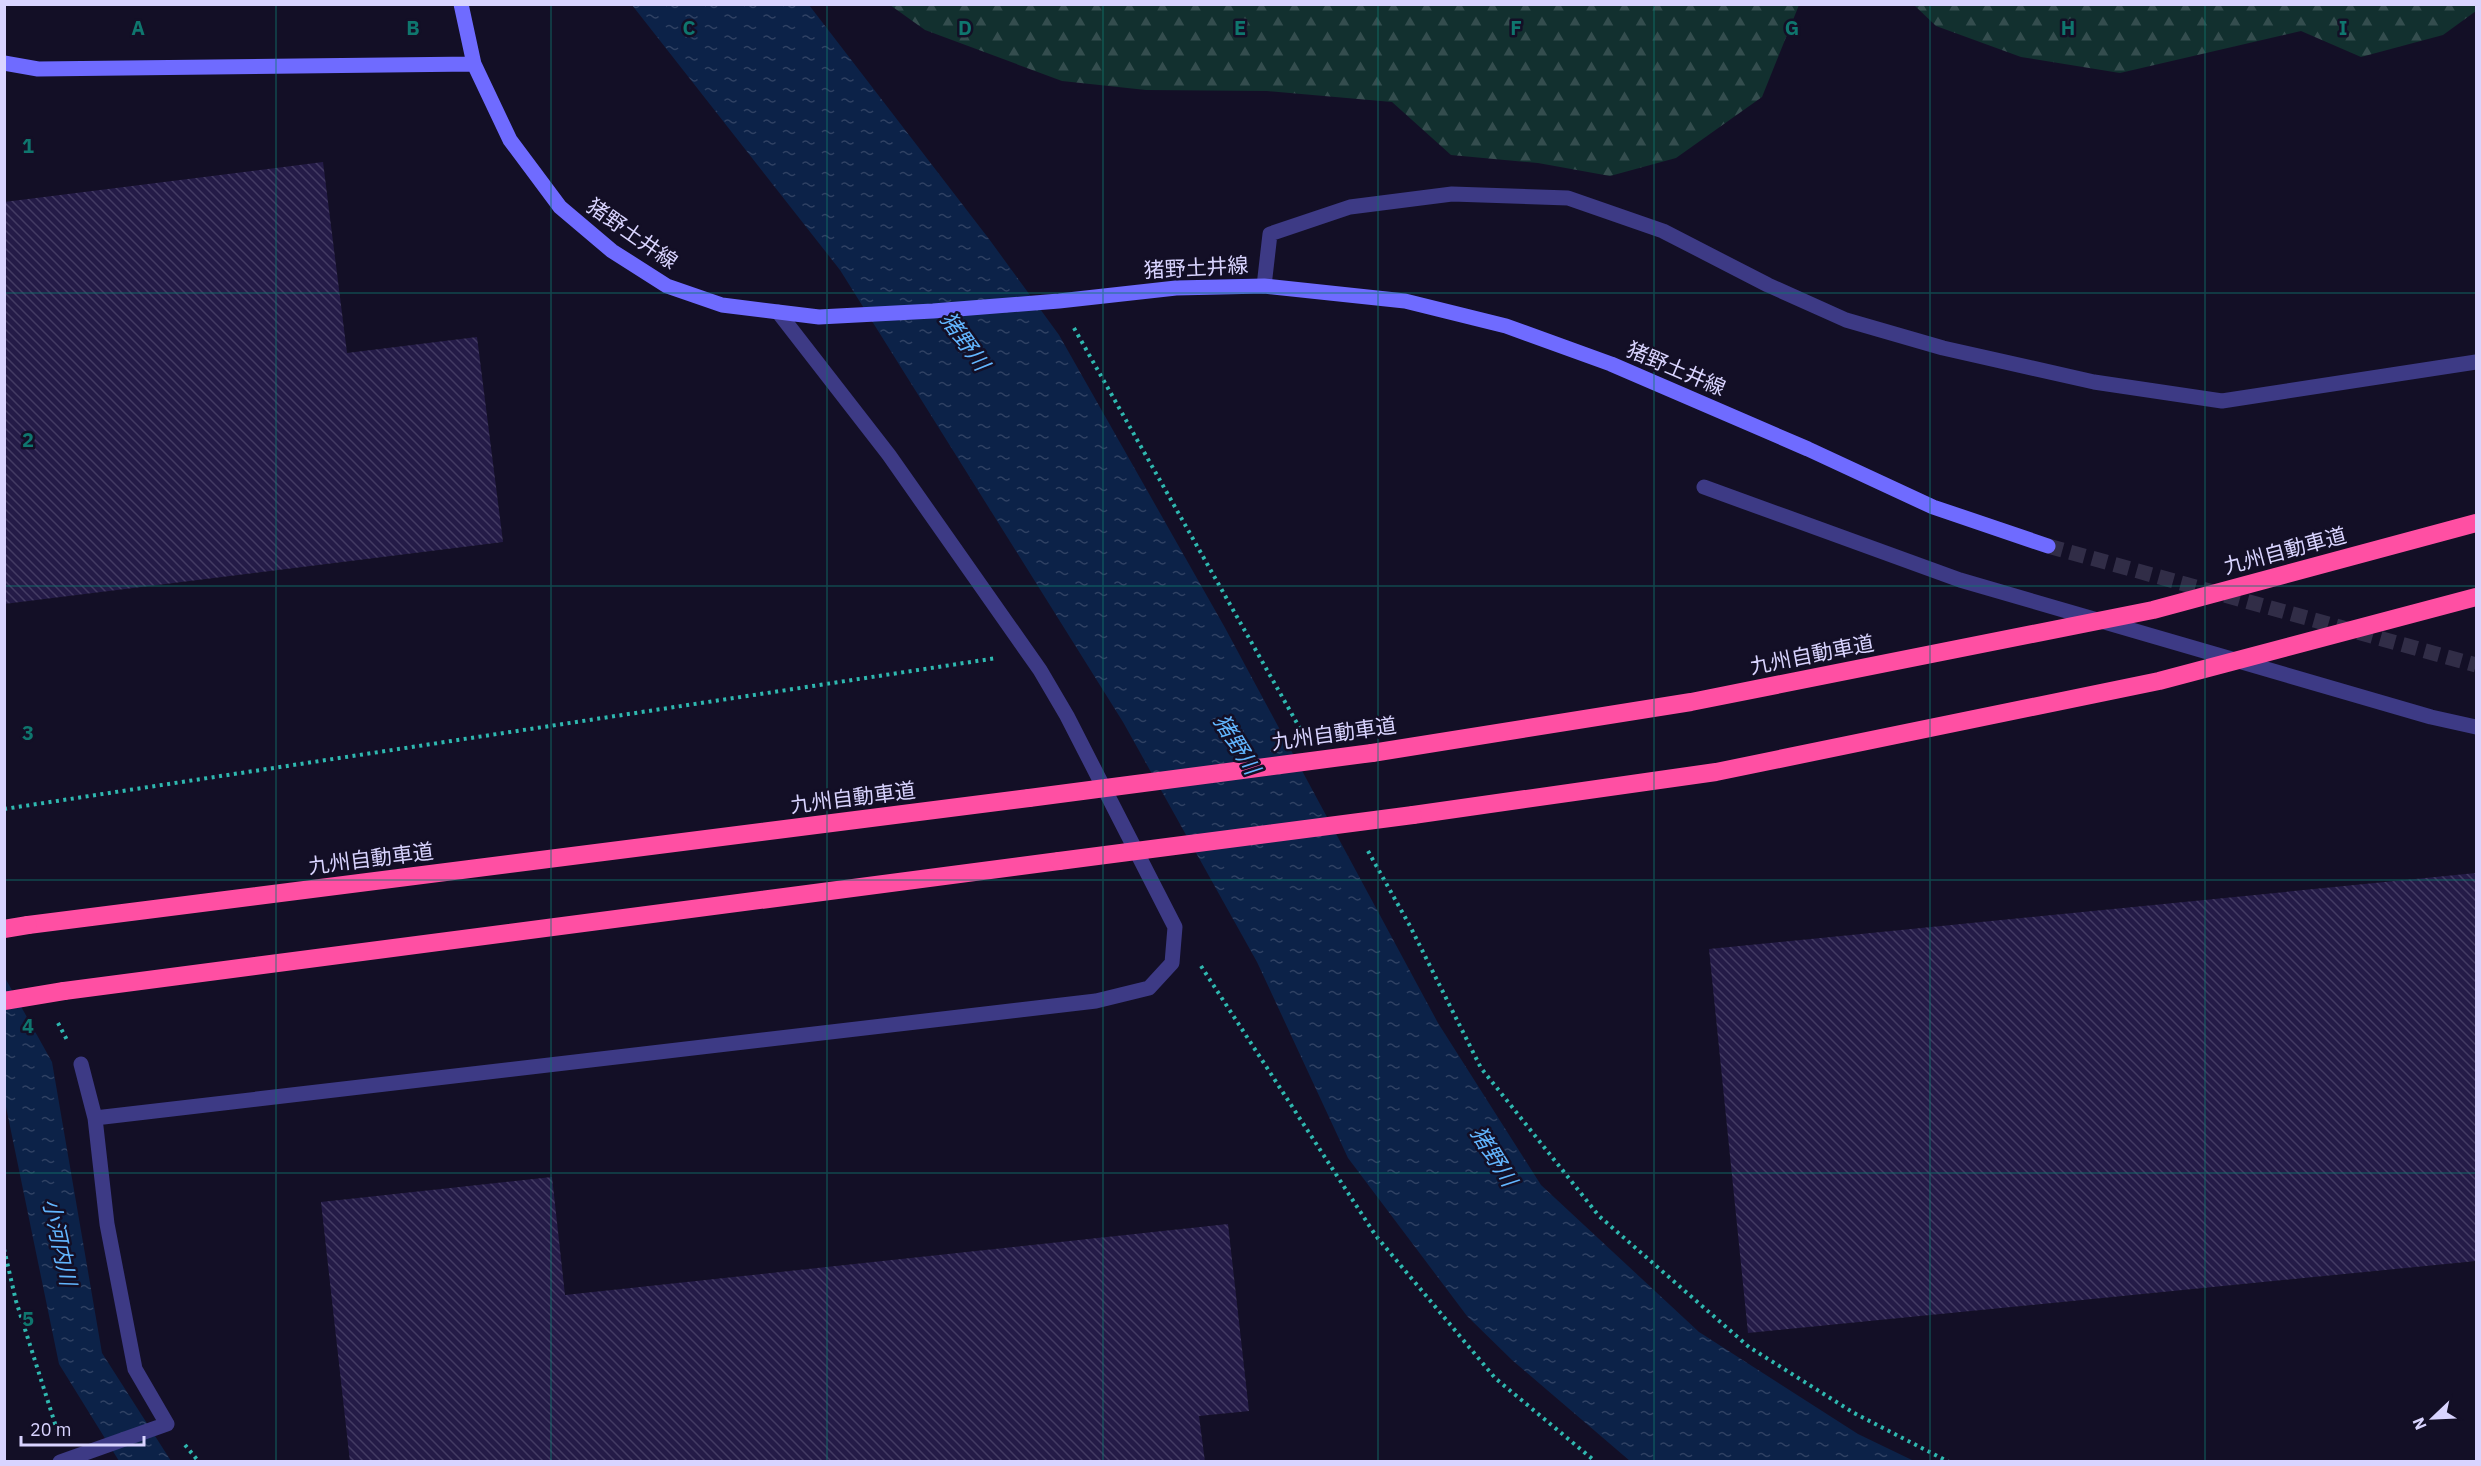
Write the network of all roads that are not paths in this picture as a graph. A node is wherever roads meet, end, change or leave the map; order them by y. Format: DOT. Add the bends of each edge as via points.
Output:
graph roads {
  1 [pos="461,4"];
  2 [pos="4,63"];
  3 [pos="474,64"];
  4 [pos="1264,286"];
  5 [pos="778,312"];
  6 [pos="2476,362"];
  7 [pos="1704,487"];
  8 [pos="2476,523"];
  9 [pos="2048,546"];
  10 [pos="2476,597"];
  11 [pos="2476,728"];
  12 [pos="4,929"];
  13 [pos="4,1001"];
  14 [pos="81,1064"];
  15 [pos="95,1118"];
  16 [pos="63,1460"];
  1 -- 3 [label="main road, 猪野土井線"];
  2 -- 3 [label="main road" via="38,69"];
  3 -- 5 [label="main road, 猪野土井線" via="510,141 560,207 612,251 667,286 722,305"];
  4 -- 5 [label="main road, 猪野土井線" via="1176,288 933,311 819,317"];
  4 -- 6 [label="street" via="1270,234 1350,207 1452,194 1568,198 1663,231 1846,320 1943,348 2094,382 2222,401"];
  4 -- 9 [label="main road, 猪野土井線" via="1405,301 1506,326 1611,364 1933,507"];
  5 -- 15 [label="street" via="889,454 1029,653 1067,716 1175,927 1172,963 1149,988 1096,1000"];
  7 -- 11 [label="street" via="1960,580"];
  8 -- 12 [label="highway, 九州自動車道, bridge" via="2153,610 1691,702 1372,753"];
  10 -- 13 [label="highway, bridge" via="2159,681 1728,769 1413,816"];
  14 -- 15 [label="street"];
  15 -- 16 [label="street" via="107,1224 135,1369 167,1424"];
}
